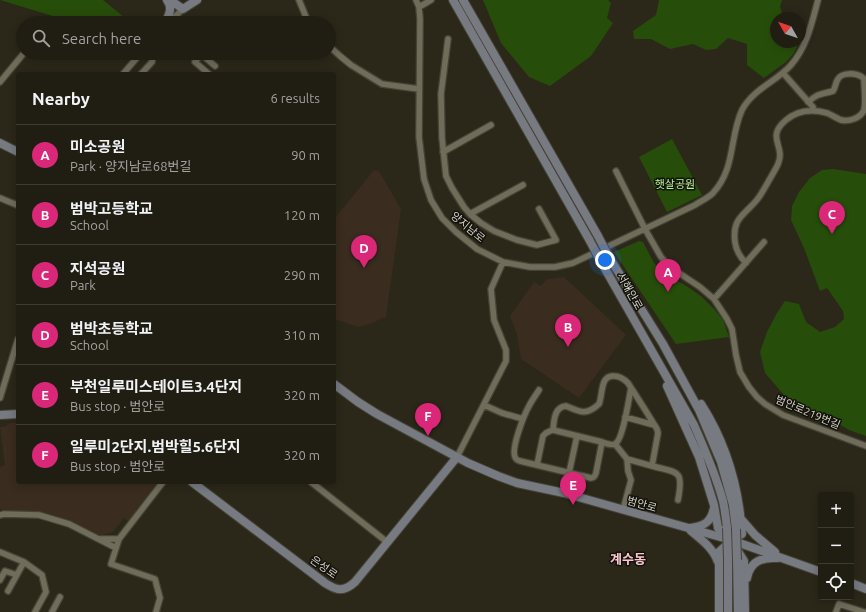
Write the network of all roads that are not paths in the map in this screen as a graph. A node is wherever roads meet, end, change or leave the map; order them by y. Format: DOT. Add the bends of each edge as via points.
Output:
graph roads {
  1 [pos="168,0"];
  2 [pos="197,0"];
  3 [pos="299,0"];
  4 [pos="416,0"];
  5 [pos="431,0"];
  6 [pos="453,0"];
  7 [pos="463,0"];
  8 [pos="818,0"];
  9 [pos="419,7"];
  10 [pos="183,9"];
  11 [pos="168,16"];
  12 [pos="174,16"];
  13 [pos="306,16"];
  14 [pos="448,39"];
  15 [pos="336,52"];
  16 [pos="18,60"];
  17 [pos="135,60"];
  18 [pos="152,60"];
  19 [pos="196,60"];
  20 [pos="208,60"];
  21 [pos="215,66"];
  22 [pos="125,72"];
  23 [pos="143,72"];
  24 [pos="207,72"];
  25 [pos="783,73"];
  26 [pos="0,82"];
  27 [pos="419,90"];
  28 [pos="808,102"];
  29 [pos="813,107"];
  30 [pos="491,126"];
  31 [pos="0,143"];
  32 [pos="16,151"];
  33 [pos="443,152"];
  34 [pos="616,171"];
  35 [pos="523,185"];
  36 [pos="0,198"];
  37 [pos="16,206"];
  38 [pos="539,209"];
  39 [pos="470,214"];
  40 [pos="645,229"];
  41 [pos="764,242"];
  42 [pos="503,262"];
  43 [pos="746,263"];
  44 [pos="714,299"];
  45 [pos="663,344"];
  46 [pos="16,346"];
  47 [pos="652,351"];
  48 [pos="336,386"];
  49 [pos="631,388"];
  50 [pos="539,390"];
  51 [pos="0,398"];
  52 [pos="484,405"];
  53 [pos="16,414"];
  54 [pos="0,415"];
  55 [pos="625,417"];
  56 [pos="523,419"];
  57 [pos="654,425"];
  58 [pos="553,430"];
  59 [pos="577,436"];
  60 [pos="602,442"];
  61 [pos="615,444"];
  62 [pos="866,446"];
  63 [pos="457,457"];
  64 [pos="627,459"];
  65 [pos="537,465"];
  66 [pos="652,466"];
  67 [pos="569,473"];
  68 [pos="161,484"];
  69 [pos="195,484"];
  70 [pos="314,484"];
  71 [pos="678,500"];
  72 [pos="714,505"];
  73 [pos="623,510"];
  74 [pos="0,514"];
  75 [pos="742,519"];
  76 [pos="687,528"];
  77 [pos="119,539"];
  78 [pos="101,540"];
  79 [pos="731,540"];
  80 [pos="387,542"];
  81 [pos="116,548"];
  82 [pos="0,552"];
  83 [pos="782,558"];
  84 [pos="24,562"];
  85 [pos="719,564"];
  86 [pos="818,571"];
  87 [pos="16,575"];
  88 [pos="0,580"];
  89 [pos="854,584"];
  90 [pos="745,585"];
  91 [pos="866,589"];
  92 [pos="8,591"];
  93 [pos="60,597"];
  94 [pos="36,612"];
  95 [pos="52,612"];
  96 [pos="156,612"];
  97 [pos="719,612"];
  98 [pos="728,612"];
  99 [pos="738,612"];
  100 [pos="745,612"];
  101 [pos="836,612"];
  102 [pos="864,612"];
  1 -- 10 [label="main road"];
  1 -- 11 [label="main road"];
  2 -- 10 [label="main road"];
  3 -- 13 [label="street"];
  4 -- 9 [label="street, 양지남로"];
  5 -- 9 [label="street"];
  6 -- 47 [label="main road, 서해안로, bridge"];
  7 -- 45 [label="main road, 서해안로, bridge" via="609,257"];
  8 -- 25 [label="street, 양지남로" via="802,50"];
  9 -- 27 [label="street, 양지남로"];
  10 -- 12 [label="street"];
  14 -- 33 [label="street" via="441,94"];
  15 -- 27 [label="street" via="382,84"];
  16 -- 26 [label="street"];
  17 -- 22 [label="street"];
  18 -- 23 [label="street"];
  19 -- 24 [label="street" via="195,62"];
  20 -- 21 [label="street"];
  25 -- 28 [label="street"];
  25 -- 40 [label="street, 양지남로" via="755,93 745,106 738,120 728,168 712,194"];
  27 -- 42 [label="street, 양지남로" via="421,159 430,200 442,218 456,232 477,249"];
  28 -- 29 [label="street"];
  28 -- 43 [label="street" via="820,93 833,91 840,76 856,74 864,79 864,110 852,120 842,120 828,114 809,111 793,115 778,129 778,164 763,191 734,229 735,246"];
  30 -- 33 [label="street"];
  31 -- 32 [label="main road"];
  33 -- 39 [label="street" via="446,176"];
  34 -- 40 [label="street, 범안로219번길"];
  35 -- 39 [label="street"];
  36 -- 37 [label="street"];
  38 -- 39 [label="street" via="556,240 537,245 494,231"];
  40 -- 42 [label="street, 양지남로" via="573,264 530,267"];
  40 -- 44 [label="street, 범안로219번길" via="666,263"];
  41 -- 43 [label="street"];
  42 -- 52 [label="street" via="490,289 494,320 506,350 506,362"];
  43 -- 44 [label="street"];
  44 -- 62 [label="street, 범안로219번길" via="730,324 742,377 760,400 783,415"];
  45 -- 75 [label="main road" via="720,440 727,457"];
  45 -- 99 [label="main road, 서해안로, bridge" via="699,410 721,462 730,494 736,529"];
  46 -- 51 [label="street"];
  47 -- 72 [label="main road" via="698,457"];
  47 -- 98 [label="main road, 서해안로, bridge" via="688,413 706,451 720,491 727,528"];
  48 -- 63 [label="main road, 범안로" via="377,414"];
  49 -- 55 [label="street"];
  49 -- 57 [label="street"];
  49 -- 58 [label="street" via="620,377 609,376 604,381 599,404 584,412 566,406 559,408"];
  50 -- 56 [label="street"];
  52 -- 56 [label="street"];
  52 -- 63 [label="street"];
  53 -- 54 [label="main road"];
  55 -- 57 [label="street"];
  55 -- 61 [label="street"];
  56 -- 65 [label="street" via="514,455 520,461"];
  57 -- 66 [label="street" via="658,433"];
  58 -- 59 [label="street"];
  58 -- 65 [label="street" via="544,436"];
  59 -- 60 [label="street"];
  59 -- 67 [label="street"];
  60 -- 61 [label="street"];
  60 -- 67 [label="street" via="593,478"];
  61 -- 64 [label="street"];
  63 -- 73 [label="main road, 범안로" via="517,483"];
  63 -- 80 [label="main road, 은성로"];
  64 -- 66 [label="street"];
  64 -- 73 [label="street" via="632,480"];
  65 -- 67 [label="street"];
  66 -- 71 [label="street" via="679,476 681,486"];
  68 -- 77 [label="street"];
  69 -- 80 [label="main road, 은성로" via="334,588 343,589 351,586"];
  70 -- 80 [label="street"];
  72 -- 76 [label="main road" via="710,520"];
  72 -- 79 [label="main road" via="718,528"];
  73 -- 76 [label="main road, 범안로"];
  74 -- 78 [label="street" via="39,515 69,524"];
  75 -- 79 [label="main road" via="742,534"];
  75 -- 83 [label="main road" via="755,536"];
  76 -- 79 [label="main road, 범안로"];
  76 -- 85 [label="main road" via="706,543"];
  77 -- 78 [label="street"];
  77 -- 81 [label="street"];
  78 -- 81 [label="street"];
  79 -- 83 [label="main road, 범안로"];
  79 -- 85 [label="main road" via="719,552"];
  79 -- 90 [label="main road" via="744,561"];
  81 -- 96 [label="street" via="111,564 155,579 160,598"];
  82 -- 84 [label="street"];
  83 -- 86 [label="main road, 범안로"];
  83 -- 90 [label="main road" via="760,560 755,563 748,572"];
  84 -- 87 [label="street"];
  84 -- 94 [label="street" via="42,575 46,592"];
  85 -- 97 [label="main road"];
  87 -- 88 [label="street" via="5,571"];
  87 -- 92 [label="street"];
  89 -- 91 [label="main road"];
  90 -- 100 [label="main road"];
  93 -- 95 [label="street"];
  101 -- 102 [label="street" via="839,604"];
}
